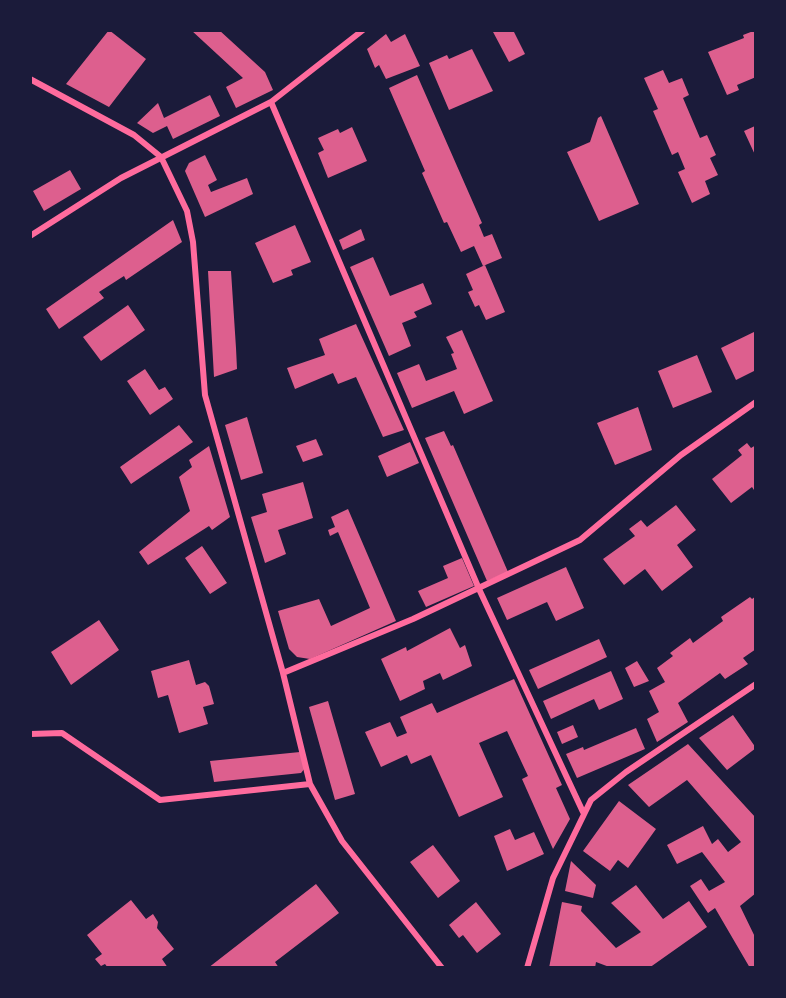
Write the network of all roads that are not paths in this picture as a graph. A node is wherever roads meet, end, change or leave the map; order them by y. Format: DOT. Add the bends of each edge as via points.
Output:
graph roads {
  1 [pos="363,30"];
  2 [pos="30,79"];
  3 [pos="271,102"];
  4 [pos="161,158"];
  5 [pos="30,236"];
  6 [pos="756,402"];
  7 [pos="479,589"];
  8 [pos="283,673"];
  9 [pos="756,684"];
  10 [pos="30,734"];
  11 [pos="310,784"];
  12 [pos="583,812"];
  13 [pos="442,968"];
  14 [pos="527,968"];
  1 -- 3 [label="street"];
  2 -- 4 [label="street" via="134,135"];
  3 -- 4 [label="street"];
  3 -- 7 [label="street"];
  4 -- 5 [label="street" via="121,178"];
  4 -- 8 [label="street" via="187,211 205,395"];
  6 -- 7 [label="street" via="681,455 580,540"];
  7 -- 8 [label="street"];
  7 -- 12 [label="street"];
  8 -- 11 [label="street"];
  9 -- 12 [label="street" via="611,783"];
  10 -- 11 [label="street" via="62,733 160,800"];
  11 -- 13 [label="street" via="342,841"];
  12 -- 14 [label="street" via="553,878"];
}
